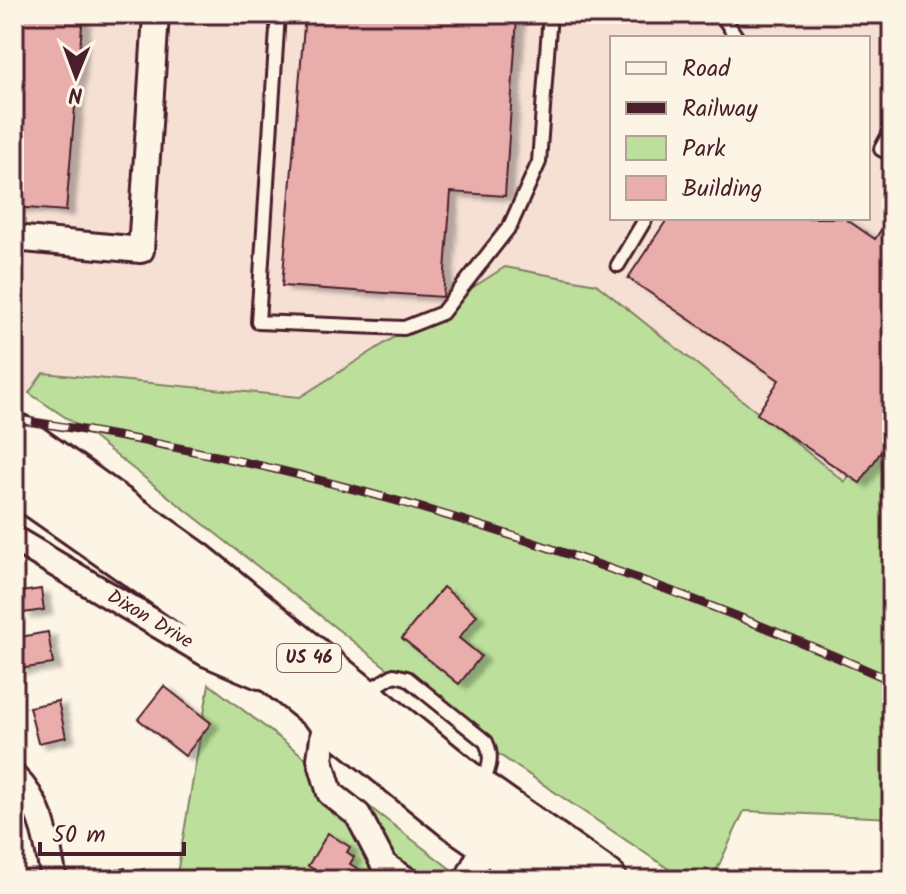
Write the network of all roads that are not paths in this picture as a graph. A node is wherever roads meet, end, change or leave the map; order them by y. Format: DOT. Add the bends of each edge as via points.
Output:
graph roads {
  1 [pos="156,14"];
  2 [pos="278,14"];
  3 [pos="550,14"];
  4 [pos="721,14"];
  5 [pos="736,36"];
  6 [pos="892,129"];
  7 [pos="886,152"];
  8 [pos="645,220"];
  9 [pos="14,238"];
  10 [pos="618,265"];
  11 [pos="14,434"];
  12 [pos="14,481"];
  13 [pos="14,539"];
  14 [pos="292,689"];
  15 [pos="342,708"];
  16 [pos="14,777"];
  17 [pos="487,841"];
  18 [pos="54,880"];
  19 [pos="407,880"];
  20 [pos="467,880"];
  21 [pos="544,880"];
  22 [pos="605,880"];
  1 -- 9 [label="street" via="141,250"];
  2 -- 3 [label="lane" via="258,322 404,328 442,313 521,206 539,162"];
  4 -- 5 [label="lane"];
  6 -- 7 [label="lane"];
  8 -- 10 [label="lane"];
  11 -- 15 [label="highway, US 46" via="195,563"];
  12 -- 14 [label="highway, US 46" via="190,604"];
  13 -- 14 [label="street, Dixon Drive" via="207,654"];
  14 -- 15 [label="highway, US 46"];
  15 -- 17 [label="highway, US 46"];
  15 -- 19 [label="street" via="320,759 330,793 358,815 384,865"];
  15 -- 22 [label="highway, US 46" via="479,792"];
  16 -- 18 [label="street" via="37,808"];
  17 -- 20 [label="street"];
  17 -- 21 [label="highway, US 46"];
}
